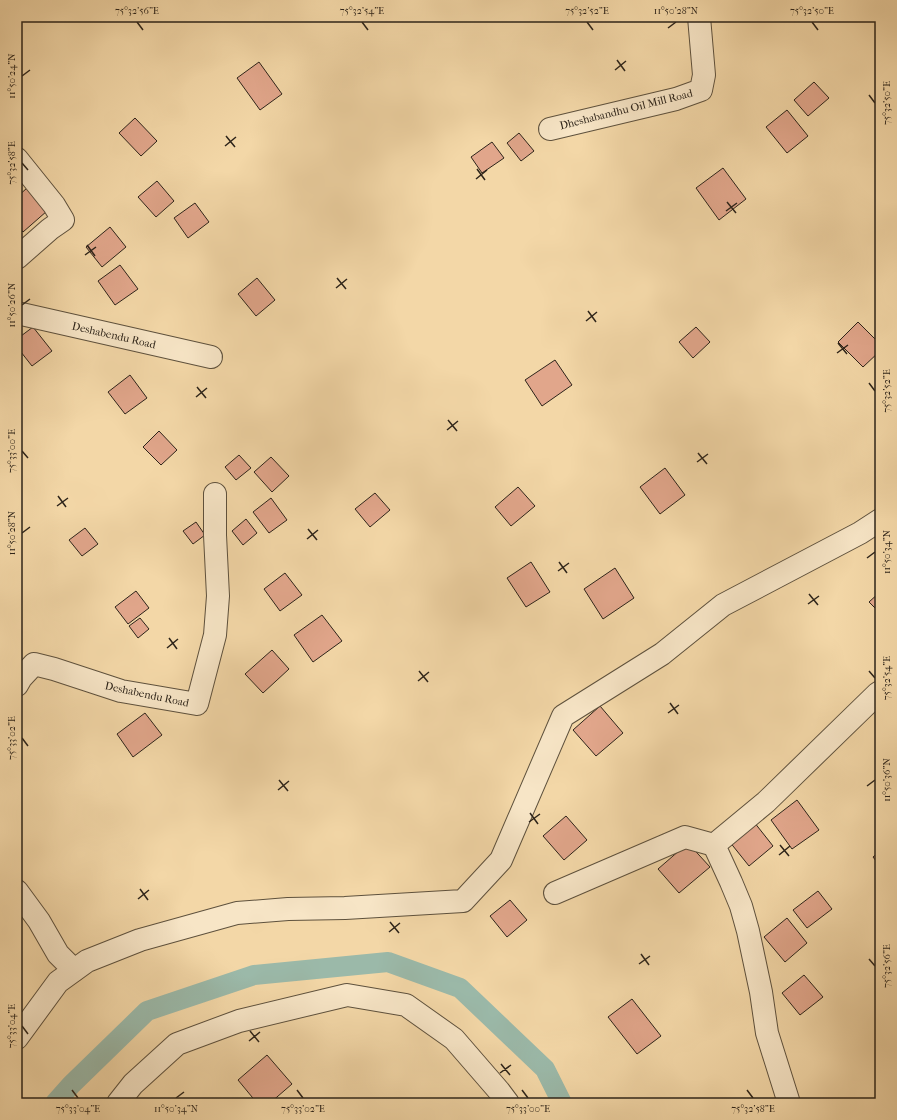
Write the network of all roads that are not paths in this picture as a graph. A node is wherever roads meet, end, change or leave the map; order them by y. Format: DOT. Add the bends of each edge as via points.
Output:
graph roads {
  1 [pos="699,17"];
  2 [pos="550,129"];
  3 [pos="17,158"];
  4 [pos="17,258"];
  5 [pos="17,313"];
  6 [pos="211,357"];
  7 [pos="215,494"];
  8 [pos="880,520"];
  9 [pos="17,685"];
  10 [pos="880,692"];
  11 [pos="714,845"];
  12 [pos="17,891"];
  13 [pos="555,893"];
  14 [pos="74,970"];
  15 [pos="17,1038"];
  16 [pos="118,1103"];
  17 [pos="508,1103"];
  18 [pos="788,1103"];
  1 -- 2 [label="street, Dheshabandhu Oil Mill Road" via="704,75 700,90 676,99"];
  3 -- 4 [label="street" via="63,220"];
  5 -- 6 [label="street, Deshabendu Road"];
  7 -- 9 [label="street, Deshabendu Road" via="218,596 215,635 197,704 121,691 34,664"];
  8 -- 14 [label="street" via="860,533 723,604 662,654 563,716 501,860 463,901 237,913 140,940 87,961"];
  10 -- 11 [label="street" via="766,802"];
  11 -- 13 [label="street" via="685,837"];
  11 -- 18 [label="street" via="741,906 761,992 767,1033"];
  12 -- 14 [label="street" via="58,954"];
  14 -- 15 [label="street" via="58,982"];
  16 -- 17 [label="street" via="133,1084 177,1044 239,1022 347,995 406,1005 454,1039"];
}
